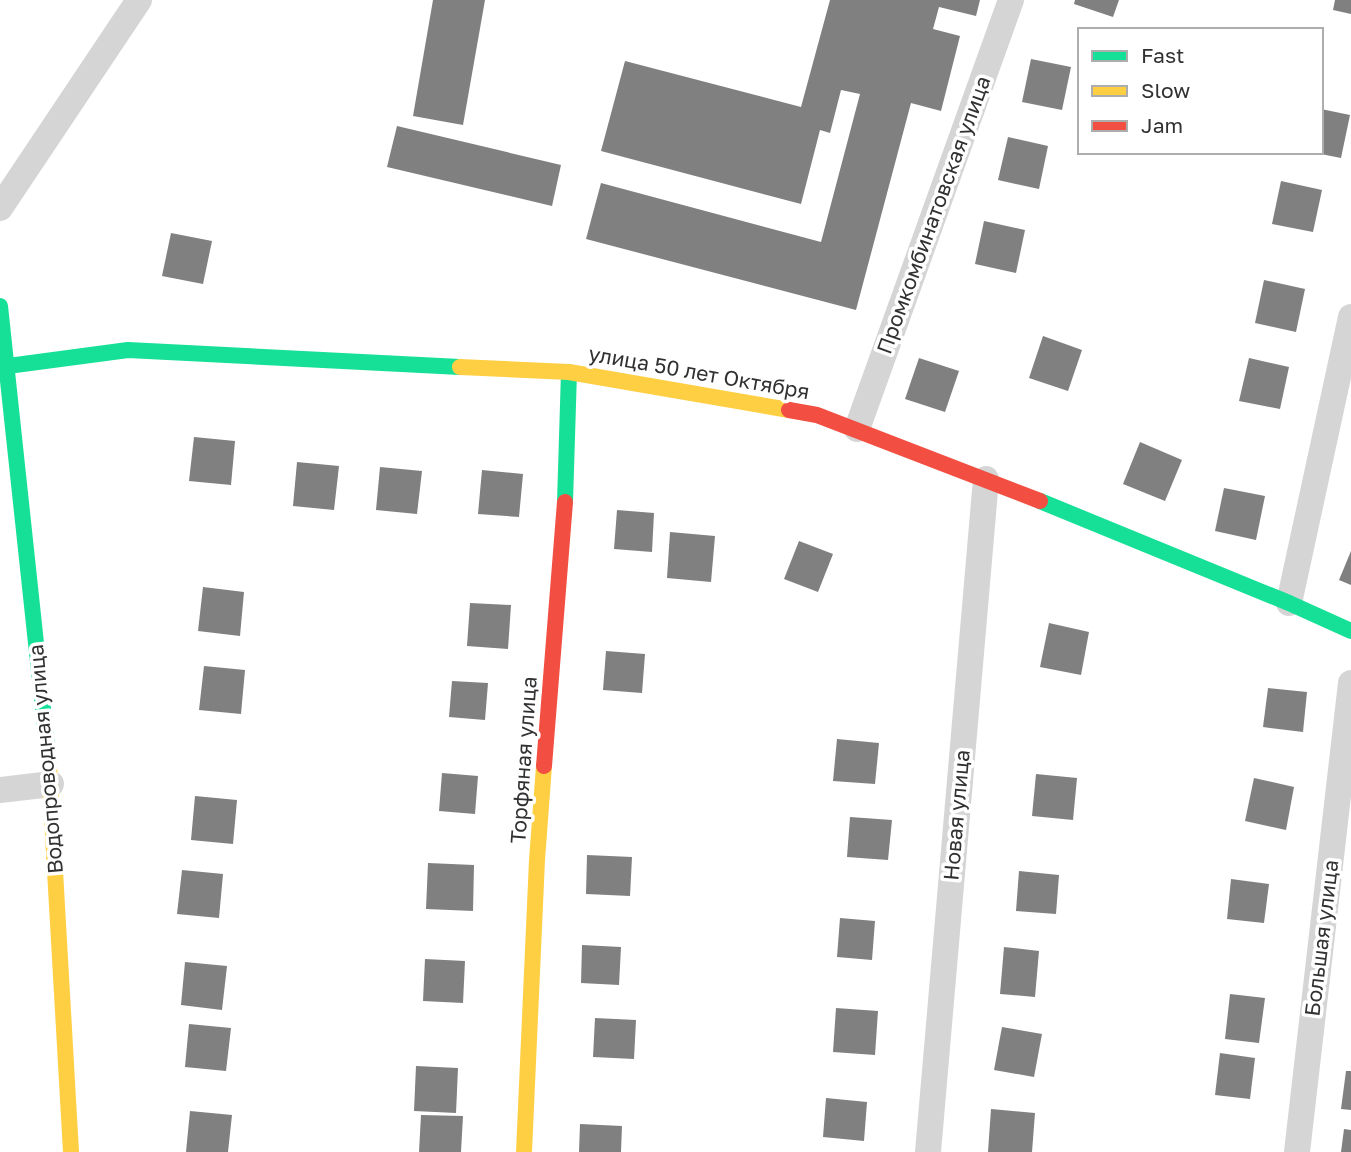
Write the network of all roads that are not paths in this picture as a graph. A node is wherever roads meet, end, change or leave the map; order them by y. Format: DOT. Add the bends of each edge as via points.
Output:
graph roads {
  1 [pos="139,0"];
  2 [pos="1011,0"];
  3 [pos="0,208"];
  4 [pos="0,306"];
  5 [pos="1351,317"];
  6 [pos="3,367"];
  7 [pos="569,372"];
  8 [pos="857,429"];
  9 [pos="986,479"];
  10 [pos="1289,603"];
  11 [pos="1351,631"];
  12 [pos="1351,683"];
  13 [pos="51,785"];
  14 [pos="0,790"];
  15 [pos="71,1152"];
  16 [pos="524,1152"];
  17 [pos="928,1152"];
  18 [pos="1297,1152"];
  1 -- 3 [label="street"];
  2 -- 8 [label="street, Промкомбинатовская улица"];
  4 -- 6 [label="street, Водопроводная улица"];
  5 -- 10 [label="street"];
  6 -- 7 [label="street, улица 50 лет Октября" via="128,349"];
  6 -- 13 [label="street, Водопроводная улица"];
  7 -- 8 [label="street, улица 50 лет Октября" via="817,415"];
  7 -- 16 [label="street, Торфяная улица" via="565,497 537,860"];
  8 -- 9 [label="street, улица 50 лет Октября"];
  9 -- 10 [label="street, улица 50 лет Октября"];
  9 -- 17 [label="street, Новая улица"];
  10 -- 11 [label="street, улица 50 лет Октября"];
  12 -- 18 [label="street, Большая улица"];
  13 -- 14 [label="street"];
  13 -- 15 [label="street, Водопроводная улица"];
}
